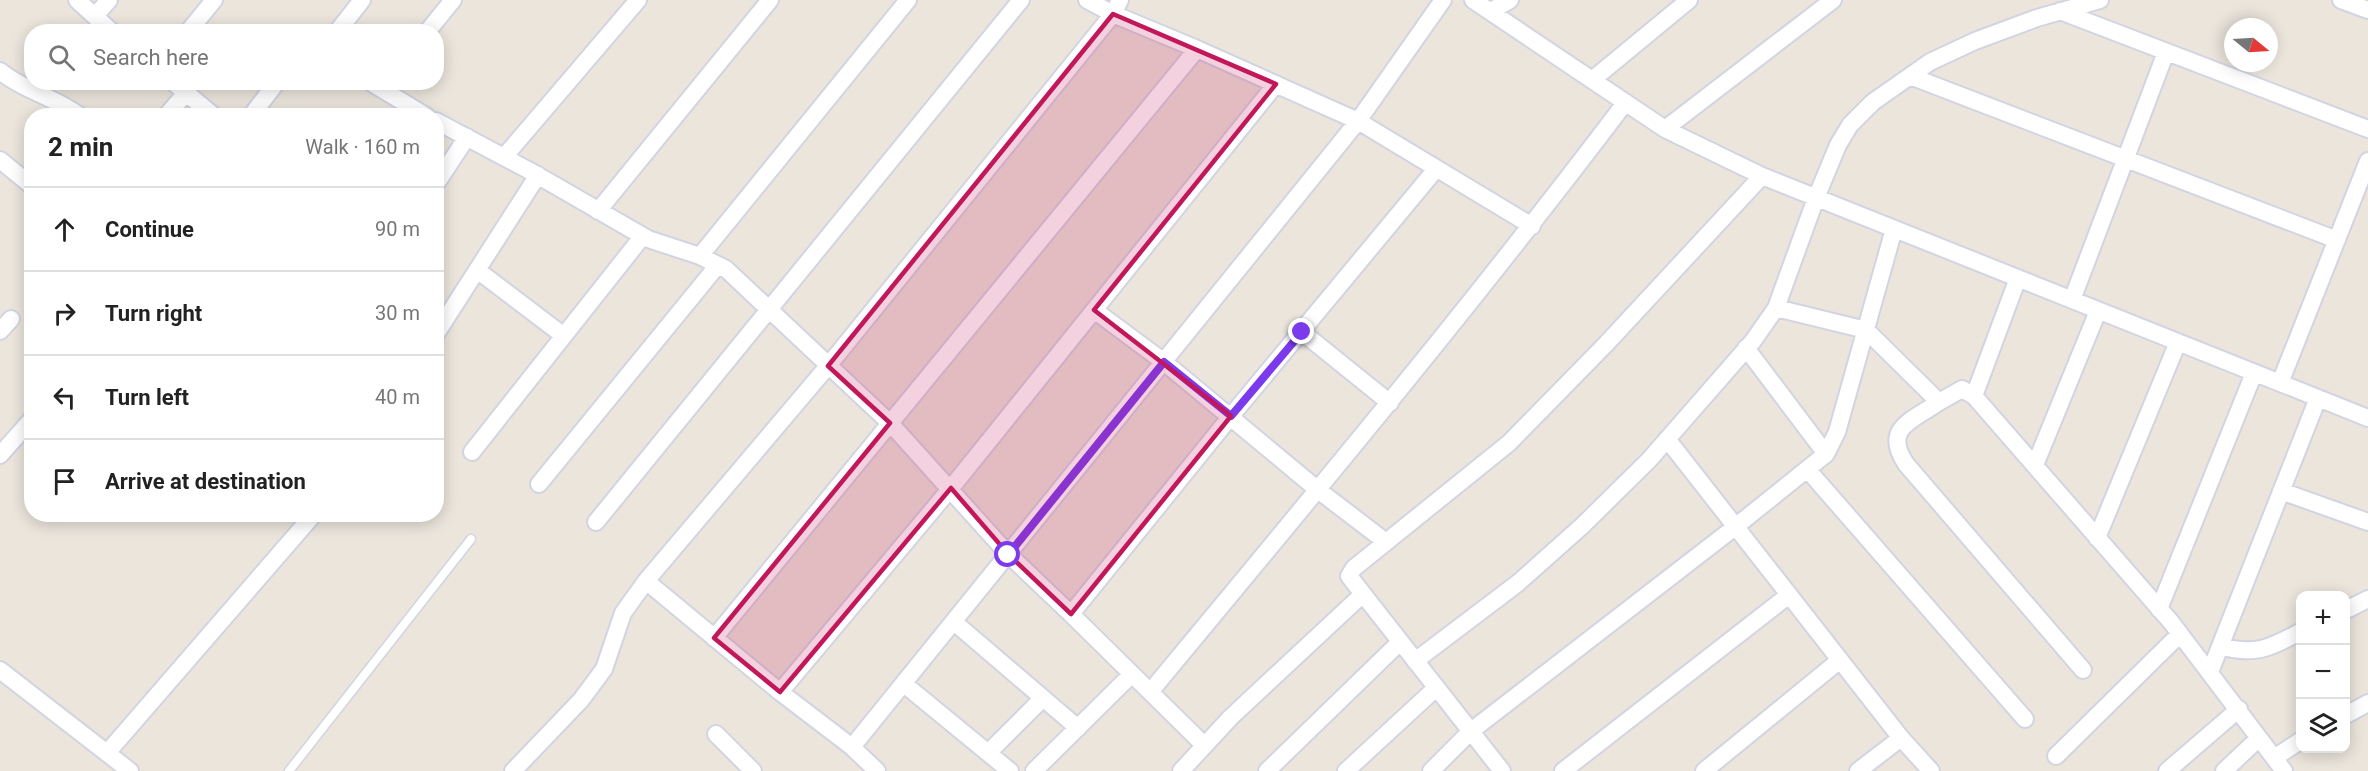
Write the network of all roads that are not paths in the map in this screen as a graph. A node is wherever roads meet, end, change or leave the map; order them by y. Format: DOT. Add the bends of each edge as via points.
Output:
graph roads {
  1 [pos="76,0"];
  2 [pos="109,0"];
  3 [pos="214,0"];
  4 [pos="362,0"];
  5 [pos="453,0"];
  6 [pos="638,0"];
  7 [pos="770,0"];
  8 [pos="908,0"];
  9 [pos="1021,0"];
  10 [pos="1087,0"];
  11 [pos="1443,0"];
  12 [pos="1473,0"];
  13 [pos="1510,0"];
  14 [pos="1689,0"];
  15 [pos="1833,0"];
  16 [pos="2100,0"];
  17 [pos="2341,0"];
  18 [pos="1117,7"];
  19 [pos="2368,10"];
  20 [pos="1491,11"];
  21 [pos="2060,11"];
  22 [pos="95,16"];
  23 [pos="104,24"];
  24 [pos="194,24"];
  25 [pos="343,24"];
  26 [pos="434,24"];
  27 [pos="1197,49"];
  28 [pos="2166,52"];
  29 [pos="0,71"];
  30 [pos="1910,76"];
  31 [pos="1592,80"];
  32 [pos="1276,84"];
  33 [pos="24,87"];
  34 [pos="31,90"];
  35 [pos="178,90"];
  36 [pos="182,90"];
  37 [pos="271,90"];
  38 [pos="387,90"];
  39 [pos="1625,103"];
  40 [pos="68,108"];
  41 [pos="170,108"];
  42 [pos="204,108"];
  43 [pos="256,108"];
  44 [pos="414,108"];
  45 [pos="1358,121"];
  46 [pos="444,125"];
  47 [pos="1665,129"];
  48 [pos="2368,129"];
  49 [pos="466,137"];
  50 [pos="504,157"];
  51 [pos="2125,158"];
  52 [pos="0,160"];
  53 [pos="2368,161"];
  54 [pos="1436,169"];
  55 [pos="444,171"];
  56 [pos="538,176"];
  57 [pos="1762,176"];
  58 [pos="24,180"];
  59 [pos="1816,198"];
  60 [pos="598,211"];
  61 [pos="1532,226"];
  62 [pos="1894,229"];
  63 [pos="642,237"];
  64 [pos="2337,240"];
  65 [pos="700,256"];
  66 [pos="718,265"];
  67 [pos="477,270"];
  68 [pos="2018,278"];
  69 [pos="2072,300"];
  70 [pos="1776,308"];
  71 [pos="1094,310"];
  72 [pos="2098,310"];
  73 [pos="769,311"];
  74 [pos="444,322"];
  75 [pos="1866,330"];
  76 [pos="1302,332"];
  77 [pos="564,336"];
  78 [pos="2178,342"];
  79 [pos="1746,348"];
  80 [pos="1164,362"];
  81 [pos="828,366"];
  82 [pos="2254,373"];
  83 [pos="2280,383"];
  84 [pos="1974,396"];
  85 [pos="2318,398"];
  86 [pos="1939,402"];
  87 [pos="1390,403"];
  88 [pos="1231,416"];
  89 [pos="2368,418"];
  90 [pos="890,423"];
  91 [pos="24,428"];
  92 [pos="1667,439"];
  93 [pos="472,452"];
  94 [pos="1826,454"];
  95 [pos="0,455"];
  96 [pos="2035,465"];
  97 [pos="1807,469"];
  98 [pos="539,484"];
  99 [pos="951,488"];
  100 [pos="1318,490"];
  101 [pos="2281,491"];
  102 [pos="307,522"];
  103 [pos="596,522"];
  104 [pos="2368,522"];
  105 [pos="1735,527"];
  106 [pos="2097,538"];
  107 [pos="471,539"];
  108 [pos="1386,542"];
  109 [pos="1008,555"];
  110 [pos="646,581"];
  111 [pos="1363,594"];
  112 [pos="1788,595"];
  113 [pos="2368,599"];
  114 [pos="2350,608"];
  115 [pos="2159,609"];
  116 [pos="1071,614"];
  117 [pos="954,622"];
  118 [pos="2180,634"];
  119 [pos="2296,634"];
  120 [pos="714,638"];
  121 [pos="1400,642"];
  122 [pos="2220,646"];
  123 [pos="1839,660"];
  124 [pos="1415,662"];
  125 [pos="0,670"];
  126 [pos="2082,670"];
  127 [pos="2210,672"];
  128 [pos="1132,674"];
  129 [pos="904,684"];
  130 [pos="1436,688"];
  131 [pos="780,692"];
  132 [pos="1150,692"];
  133 [pos="1042,698"];
  134 [pos="2368,703"];
  135 [pos="2239,710"];
  136 [pos="2350,713"];
  137 [pos="2025,719"];
  138 [pos="1078,728"];
  139 [pos="1471,731"];
  140 [pos="716,734"];
  141 [pos="1901,738"];
  142 [pos="2259,738"];
  143 [pos="1204,745"];
  144 [pos="2296,746"];
  145 [pos="852,747"];
  146 [pos="107,753"];
  147 [pos="988,753"];
  148 [pos="2056,756"];
  149 [pos="2279,764"];
  150 [pos="130,771"];
  151 [pos="289,771"];
  152 [pos="513,771"];
  153 [pos="753,771"];
  154 [pos="877,771"];
  155 [pos="1010,771"];
  156 [pos="1034,771"];
  157 [pos="1182,771"];
  158 [pos="1268,771"];
  159 [pos="1346,771"];
  160 [pos="1431,771"];
  161 [pos="1502,771"];
  162 [pos="1563,771"];
  163 [pos="1704,771"];
  164 [pos="1858,771"];
  165 [pos="1931,771"];
  166 [pos="2167,771"];
  167 [pos="2224,771"];
  1 -- 22 [label="street"];
  2 -- 22 [label="street"];
  3 -- 24 [label="street"];
  4 -- 25 [label="street"];
  5 -- 26 [label="street"];
  6 -- 50 [label="street"];
  7 -- 60 [label="street"];
  8 -- 65 [label="street"];
  9 -- 73 [label="street"];
  10 -- 18 [label="street"];
  11 -- 45 [label="street"];
  12 -- 20 [label="street"];
  13 -- 20 [label="street"];
  14 -- 31 [label="street"];
  15 -- 47 [label="street"];
  16 -- 21 [label="street"];
  17 -- 19 [label="street"];
  18 -- 27 [label="street"];
  18 -- 81 [label="street"];
  20 -- 31 [label="street"];
  21 -- 28 [label="street"];
  21 -- 30 [label="street" via="1975,41"];
  22 -- 23 [label="street"];
  27 -- 32 [label="street"];
  27 -- 90 [label="street"];
  28 -- 48 [label="street"];
  28 -- 51 [label="street"];
  29 -- 33 [label="street"];
  30 -- 51 [label="street"];
  30 -- 59 [label="street" via="1873,102 1850,125"];
  31 -- 39 [label="street"];
  32 -- 45 [label="street"];
  32 -- 71 [label="street"];
  34 -- 40 [label="street"];
  35 -- 41 [label="street"];
  36 -- 42 [label="street"];
  37 -- 43 [label="street"];
  38 -- 44 [label="street"];
  39 -- 47 [label="street"];
  39 -- 61 [label="street"];
  45 -- 54 [label="street"];
  45 -- 80 [label="street"];
  46 -- 49 [label="street"];
  47 -- 57 [label="street"];
  49 -- 50 [label="street"];
  49 -- 55 [label="street"];
  50 -- 56 [label="street"];
  51 -- 64 [label="street"];
  51 -- 69 [label="street"];
  52 -- 58 [label="street"];
  53 -- 64 [label="street"];
  54 -- 61 [label="street"];
  54 -- 76 [label="street"];
  56 -- 60 [label="street"];
  56 -- 67 [label="street"];
  57 -- 59 [label="street"];
  57 -- 108 [label="street" via="1509,443"];
  59 -- 62 [label="street"];
  59 -- 70 [label="street"];
  60 -- 63 [label="street"];
  61 -- 87 [label="street"];
  62 -- 68 [label="street"];
  62 -- 75 [label="street"];
  63 -- 65 [label="street"];
  63 -- 77 [label="street"];
  64 -- 83 [label="street"];
  65 -- 66 [label="street"];
  66 -- 73 [label="street"];
  66 -- 98 [label="street"];
  67 -- 74 [label="street"];
  67 -- 77 [label="street"];
  68 -- 69 [label="street"];
  68 -- 84 [label="street"];
  69 -- 72 [label="street"];
  70 -- 75 [label="street"];
  70 -- 79 [label="street"];
  71 -- 80 [label="street"];
  71 -- 99 [label="street"];
  72 -- 78 [label="street"];
  72 -- 96 [label="street"];
  73 -- 81 [label="street"];
  73 -- 103 [label="street"];
  75 -- 86 [label="street"];
  75 -- 94 [label="street" via="1837,432"];
  76 -- 87 [label="street"];
  76 -- 88 [label="street"];
  77 -- 93 [label="street"];
  78 -- 82 [label="street"];
  78 -- 106 [label="street"];
  79 -- 92 [label="street"];
  79 -- 94 [label="street"];
  80 -- 88 [label="street"];
  80 -- 109 [label="street"];
  81 -- 90 [label="street"];
  81 -- 110 [label="street"];
  82 -- 83 [label="street"];
  82 -- 115 [label="street"];
  83 -- 85 [label="street"];
  84 -- 86 [label="street" via="1962,389"];
  84 -- 96 [label="street"];
  85 -- 89 [label="street"];
  85 -- 101 [label="street"];
  86 -- 126 [label="street" via="1900,429 1896,439 1898,452"];
  87 -- 100 [label="street"];
  88 -- 100 [label="street"];
  88 -- 116 [label="street"];
  90 -- 99 [label="street"];
  90 -- 120 [label="street"];
  91 -- 95 [label="street"];
  92 -- 105 [label="street"];
  92 -- 124 [label="street" via="1582,526 1518,583"];
  94 -- 97 [label="street"];
  96 -- 106 [label="street"];
  97 -- 105 [label="street"];
  97 -- 137 [label="street"];
  99 -- 109 [label="street"];
  99 -- 131 [label="street"];
  100 -- 108 [label="street"];
  100 -- 132 [label="street"];
  101 -- 104 [label="street"];
  101 -- 122 [label="street"];
  102 -- 146 [label="street"];
  105 -- 112 [label="street"];
  105 -- 139 [label="street"];
  106 -- 115 [label="street"];
  107 -- 151 [label="lane"];
  108 -- 111 [label="street" via="1350,572"];
  109 -- 116 [label="street"];
  109 -- 117 [label="street"];
  110 -- 120 [label="street"];
  110 -- 152 [label="street" via="623,613 604,669"];
  111 -- 121 [label="street"];
  111 -- 143 [label="street"];
  112 -- 123 [label="street"];
  112 -- 162 [label="street"];
  113 -- 114 [label="street"];
  115 -- 118 [label="street"];
  116 -- 128 [label="street"];
  117 -- 129 [label="street"];
  117 -- 133 [label="street"];
  118 -- 127 [label="street"];
  118 -- 148 [label="street"];
  119 -- 122 [label="street" via="2255,651 2240,652"];
  120 -- 131 [label="street"];
  121 -- 124 [label="street"];
  121 -- 158 [label="street"];
  122 -- 127 [label="street"];
  123 -- 141 [label="street"];
  123 -- 163 [label="street"];
  124 -- 130 [label="street"];
  125 -- 146 [label="street"];
  127 -- 135 [label="street"];
  128 -- 132 [label="street"];
  128 -- 138 [label="street"];
  129 -- 145 [label="street"];
  129 -- 147 [label="street"];
  130 -- 139 [label="street"];
  130 -- 159 [label="street"];
  131 -- 145 [label="street"];
  132 -- 143 [label="street"];
  133 -- 138 [label="street"];
  133 -- 147 [label="street"];
  134 -- 136 [label="street"];
  135 -- 142 [label="street"];
  135 -- 166 [label="street"];
  138 -- 156 [label="street"];
  139 -- 160 [label="street"];
  139 -- 161 [label="street"];
  140 -- 153 [label="street"];
  141 -- 164 [label="street"];
  141 -- 165 [label="street"];
  142 -- 149 [label="street"];
  142 -- 167 [label="street"];
  143 -- 157 [label="street"];
  144 -- 149 [label="street"];
  145 -- 154 [label="street"];
  146 -- 150 [label="street"];
  147 -- 155 [label="street"];
}
